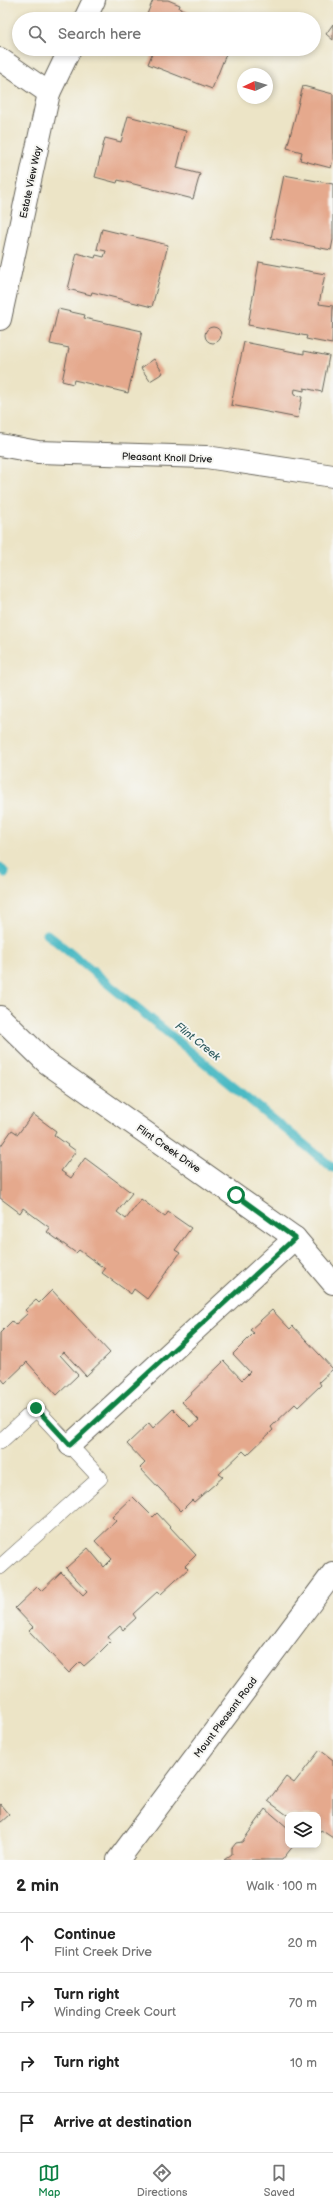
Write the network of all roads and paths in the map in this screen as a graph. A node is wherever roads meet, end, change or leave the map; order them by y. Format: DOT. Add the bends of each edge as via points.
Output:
graph roads {
  1 [pos="94,0"];
  2 [pos="88,12"];
  3 [pos="67,56"];
  4 [pos="0,59"];
  5 [pos="49,93"];
  6 [pos="0,319"];
  7 [pos="0,445"];
  8 [pos="333,476"];
  9 [pos="0,1016"];
  10 [pos="295,1238"];
  11 [pos="333,1282"];
  12 [pos="0,1442"];
  13 [pos="70,1445"];
  14 [pos="0,1567"];
  15 [pos="333,1573"];
  16 [pos="118,1860"];
  1 -- 2 [label="street"];
  3 -- 5 [label="street, Estate View Way"];
  4 -- 5 [label="street"];
  5 -- 6 [label="street, Estate View Way"];
  7 -- 8 [label="street, Pleasant Knoll Drive" via="38,452 206,457"];
  9 -- 10 [label="street, Flint Creek Drive" via="47,1063"];
  10 -- 11 [label="street, Flint Creek Drive"];
  10 -- 13 [label="street"];
  12 -- 13 [label="lane" via="36,1408"];
  13 -- 14 [label="lane" via="100,1478"];
  15 -- 16 [label="street, Mount Pleasant Road"];
}
